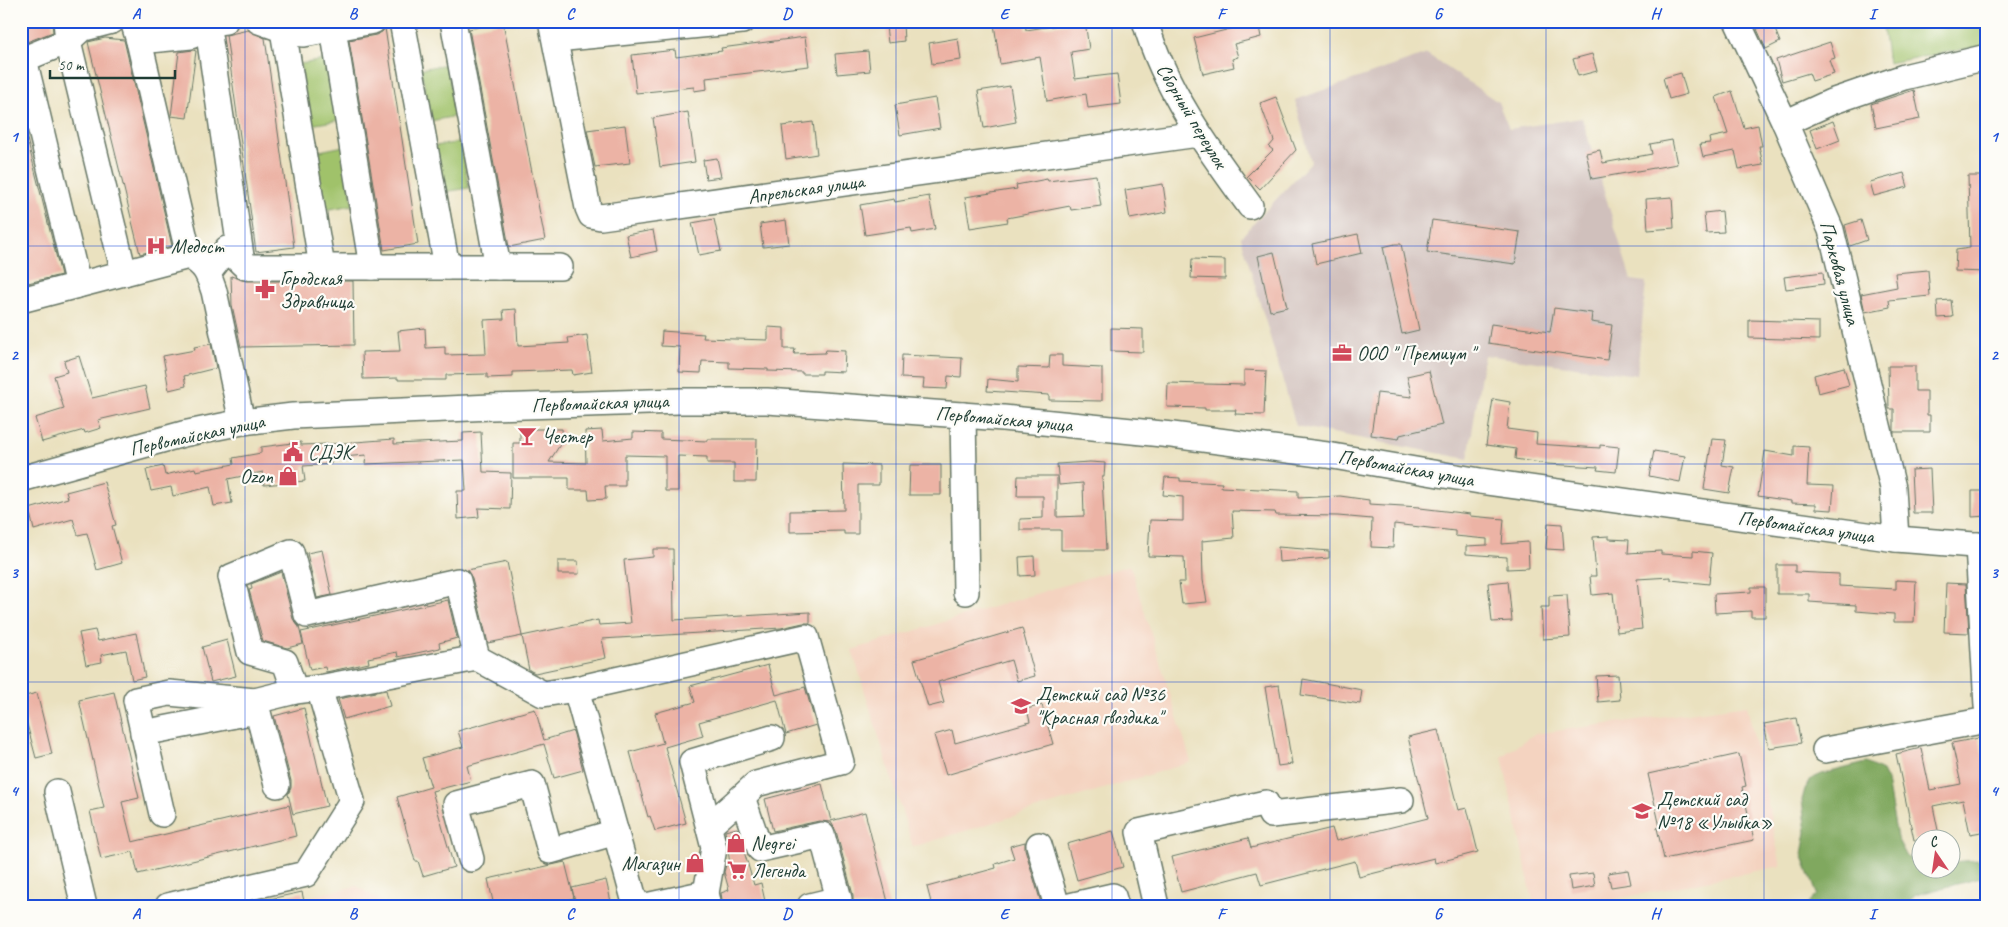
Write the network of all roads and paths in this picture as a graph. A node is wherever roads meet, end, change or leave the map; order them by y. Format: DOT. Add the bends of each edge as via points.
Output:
graph roads {
  1 [pos="112,21"];
  2 [pos="192,21"];
  3 [pos="225,21"];
  4 [pos="373,21"];
  5 [pos="402,21"];
  6 [pos="453,21"];
  7 [pos="742,21"];
  8 [pos="1145,21"];
  9 [pos="1737,21"];
  10 [pos="272,25"];
  11 [pos="343,25"];
  12 [pos="553,30"];
  13 [pos="67,31"];
  14 [pos="136,31"];
  15 [pos="1987,57"];
  16 [pos="23,58"];
  17 [pos="1785,123"];
  18 [pos="1198,134"];
  19 [pos="1250,206"];
  20 [pos="189,256"];
  21 [pos="242,263"];
  22 [pos="322,267"];
  23 [pos="372,267"];
  24 [pos="447,267"];
  25 [pos="498,267"];
  26 [pos="560,267"];
  27 [pos="124,273"];
  28 [pos="208,273"];
  29 [pos="78,285"];
  30 [pos="21,300"];
  31 [pos="963,416"];
  32 [pos="242,422"];
  33 [pos="21,479"];
  34 [pos="1896,539"];
  35 [pos="1982,546"];
  36 [pos="966,592"];
  37 [pos="477,658"];
  38 [pos="307,689"];
  39 [pos="576,689"];
  40 [pos="255,706"];
  41 [pos="1987,706"];
  42 [pos="1987,720"];
  43 [pos="143,733"];
  44 [pos="772,738"];
  45 [pos="1825,750"];
  46 [pos="277,785"];
  47 [pos="57,792"];
  48 [pos="742,798"];
  49 [pos="1400,800"];
  50 [pos="162,814"];
  51 [pos="709,826"];
  52 [pos="616,832"];
  53 [pos="1040,845"];
  54 [pos="471,859"];
  55 [pos="707,899"];
  56 [pos="84,906"];
  57 [pos="168,906"];
  58 [pos="636,906"];
  59 [pos="646,906"];
  60 [pos="810,906"];
  61 [pos="1057,906"];
  62 [pos="1070,906"];
  63 [pos="1116,906"];
  64 [pos="1156,906"];
  1 -- 13 [label="street"];
  2 -- 14 [label="street" via="191,36"];
  3 -- 21 [label="street" via="210,27 209,35"];
  4 -- 11 [label="street"];
  5 -- 24 [label="street"];
  6 -- 25 [label="street"];
  7 -- 12 [label="street"];
  8 -- 18 [label="street, Сборный переулок" via="1152,46"];
  9 -- 17 [label="street, Парковая улица"];
  10 -- 11 [label="street" via="304,34"];
  10 -- 22 [label="street"];
  11 -- 23 [label="street"];
  12 -- 18 [label="street, Апрельская улица" via="588,208 592,215 601,217"];
  13 -- 16 [label="street"];
  13 -- 27 [label="street"];
  14 -- 20 [label="street"];
  15 -- 17 [label="street" via="1904,77 1831,102"];
  16 -- 29 [label="street"];
  17 -- 34 [label="street, Парковая улица" via="1831,230 1893,488"];
  18 -- 19 [label="street, Сборный переулок"];
  20 -- 27 [label="street"];
  20 -- 28 [label="street" via="201,263"];
  21 -- 22 [label="street" via="246,267"];
  21 -- 28 [label="street" via="226,249"];
  22 -- 23 [label="street"];
  23 -- 24 [label="street"];
  24 -- 25 [label="street"];
  25 -- 26 [label="street"];
  27 -- 29 [label="street"];
  28 -- 32 [label="street"];
  29 -- 30 [label="street"];
  31 -- 32 [label="street, Первомайская улица" via="767,401 680,401 351,413"];
  31 -- 34 [label="street, Первомайская улица" via="1172,435 1327,454 1480,481"];
  31 -- 36 [label="street"];
  32 -- 33 [label="street, Первомайская улица" via="183,434"];
  34 -- 35 [label="street, Первомайская улица"];
  35 -- 41 [label="street"];
  37 -- 38 [label="street"];
  37 -- 38 [label="street" via="458,581 306,615 290,552 231,577 250,652 284,662"];
  37 -- 39 [label="street" via="543,694"];
  38 -- 40 [label="street"];
  38 -- 57 [label="street" via="352,801 306,874"];
  39 -- 48 [label="street" via="806,637 841,762 756,784"];
  39 -- 52 [label="street"];
  40 -- 43 [label="street"];
  40 -- 43 [label="street" via="170,693 136,700"];
  40 -- 46 [label="street"];
  42 -- 45 [label="street"];
  43 -- 50 [label="street"];
  44 -- 51 [label="street" via="692,762"];
  47 -- 56 [label="street"];
  48 -- 51 [label="street"];
  48 -- 60 [label="street" via="760,849 822,835 838,899"];
  49 -- 64 [label="street" via="1271,814 1266,803 1139,832"];
  51 -- 55 [label="street" via="714,848"];
  52 -- 54 [label="street" via="550,851 532,784 456,804"];
  52 -- 58 [label="street"];
  53 -- 61 [label="street"];
  55 -- 59 [label="street"];
  62 -- 63 [label="street" via="1113,896"];
}
